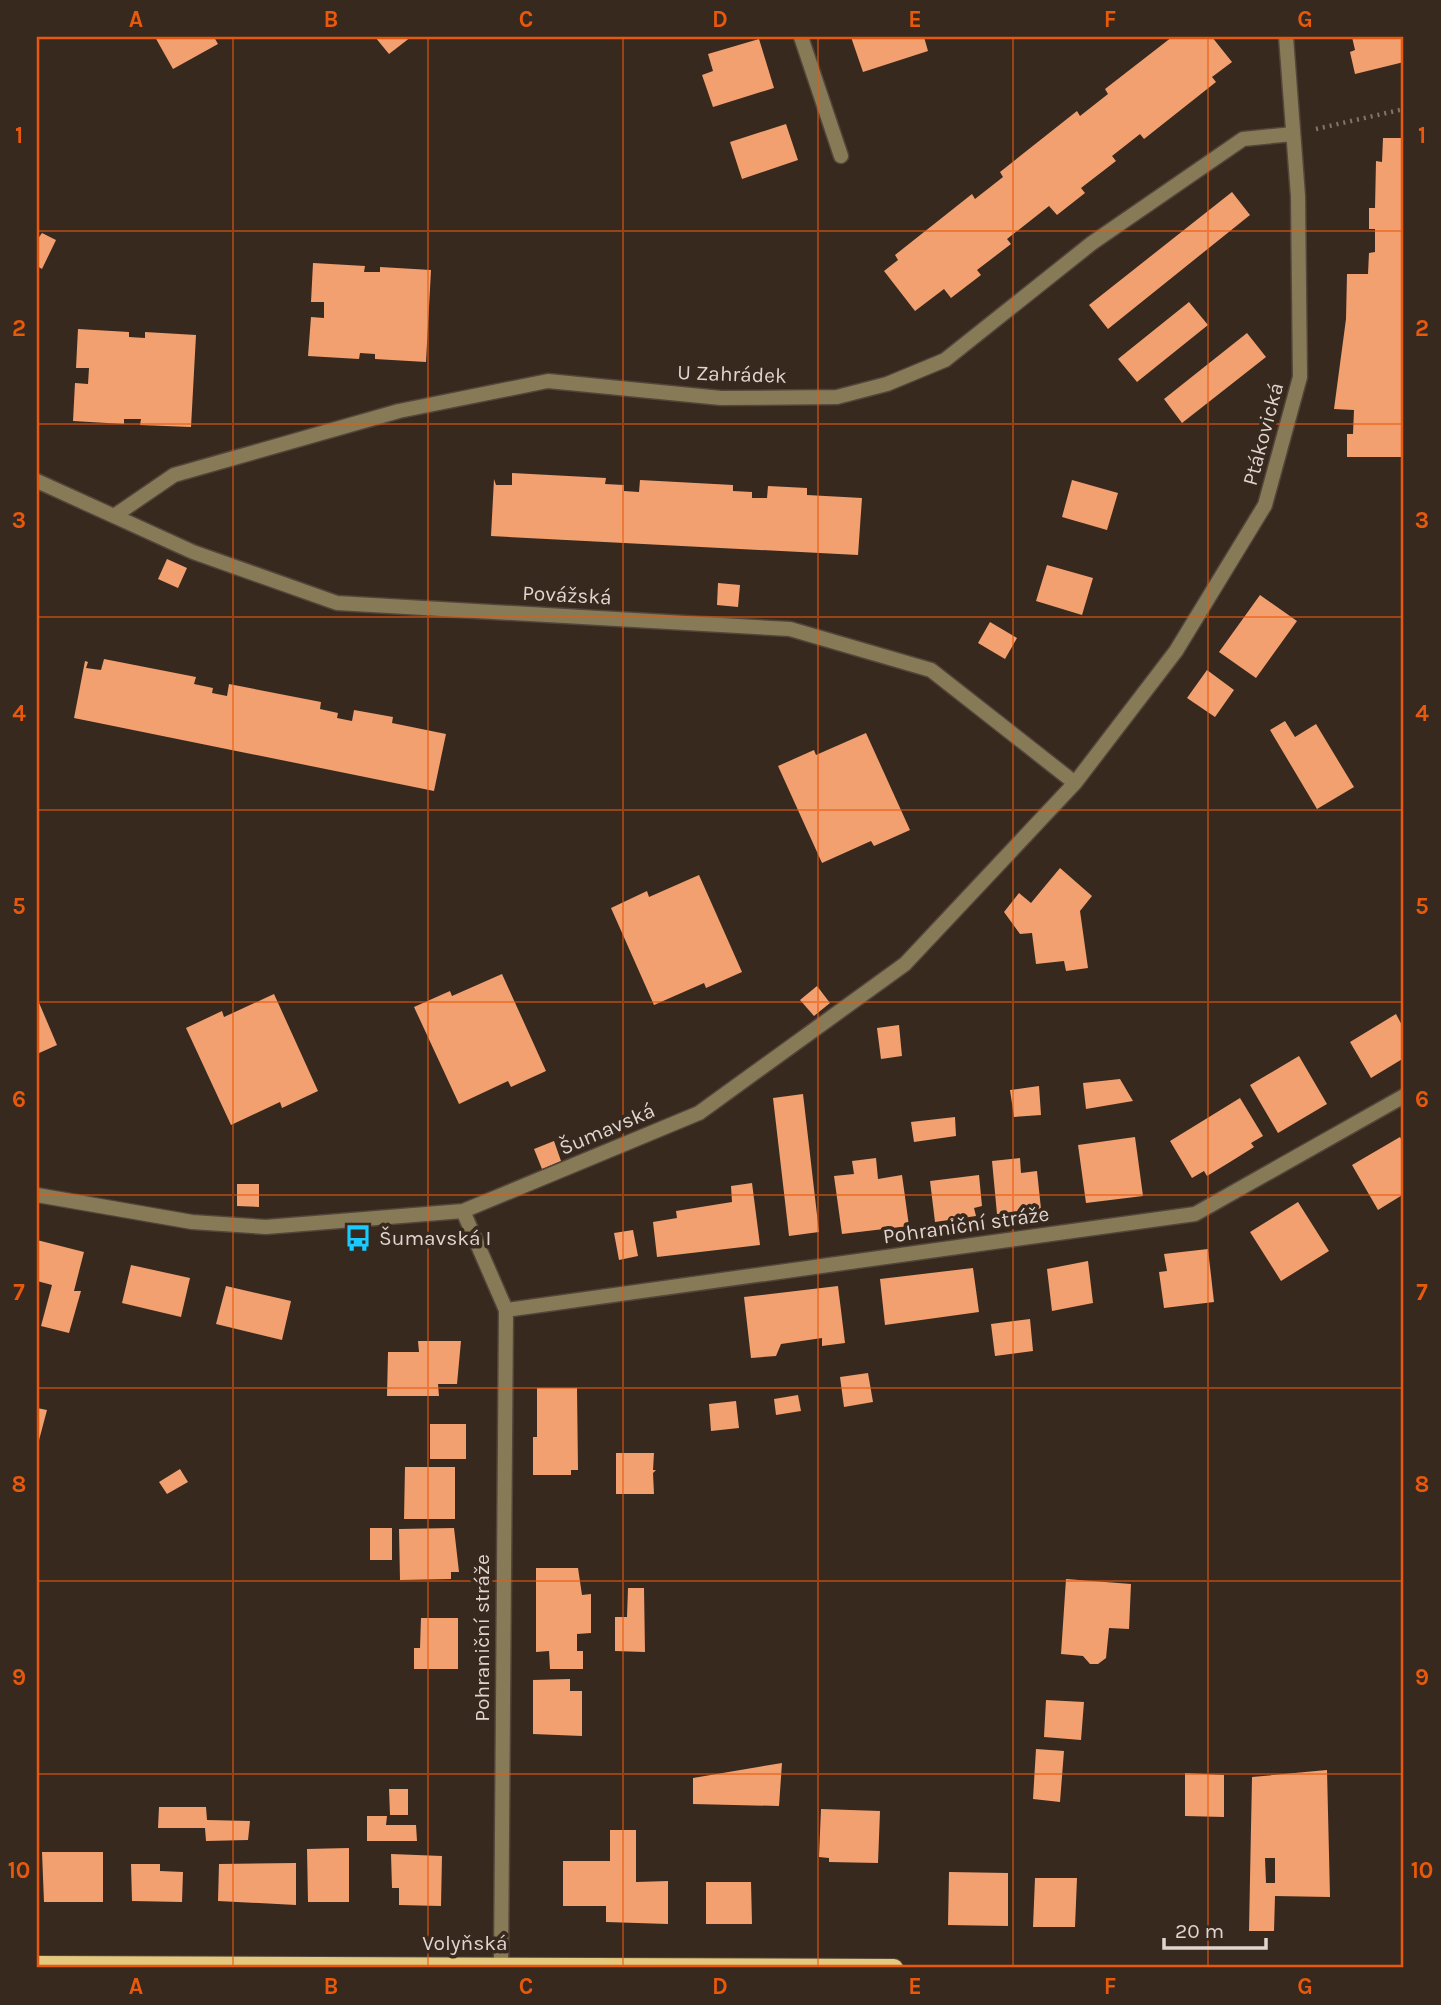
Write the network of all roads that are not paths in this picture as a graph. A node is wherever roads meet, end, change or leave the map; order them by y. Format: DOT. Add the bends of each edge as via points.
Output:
graph roads {
  1 [pos="801,37"];
  2 [pos="1286,37"];
  3 [pos="1293,134"];
  4 [pos="841,156"];
  5 [pos="37,481"];
  6 [pos="114,516"];
  7 [pos="1075,783"];
  8 [pos="1404,1096"];
  9 [pos="37,1195"];
  10 [pos="463,1211"];
  11 [pos="506,1310"];
  12 [pos="37,1965"];
  13 [pos="501,1966"];
  14 [pos="894,1968"];
  1 -- 4 [label="street"];
  2 -- 3 [label="street, Ptákovická"];
  3 -- 6 [label="street, U Zahrádek" via="1243,139 1092,243 945,360 887,384 837,397 721,398 548,381 398,411 174,475"];
  3 -- 7 [label="street, Ptákovická" via="1300,377 1265,505 1176,651"];
  5 -- 6 [label="street, Povážská"];
  6 -- 7 [label="street, Povážská" via="193,552 337,603 790,629 931,670"];
  7 -- 10 [label="street, Šumavská" via="905,964 699,1113"];
  8 -- 11 [label="street, Pohraniční stráže" via="1195,1214"];
  9 -- 10 [label="street, Šumavská" via="192,1222 266,1227"];
  10 -- 11 [label="street, Pohraniční stráže"];
  11 -- 13 [label="street, Pohraniční stráže"];
  12 -- 13 [label="main road, Volyňská"];
  13 -- 14 [label="main road, Volyňská"];
}
